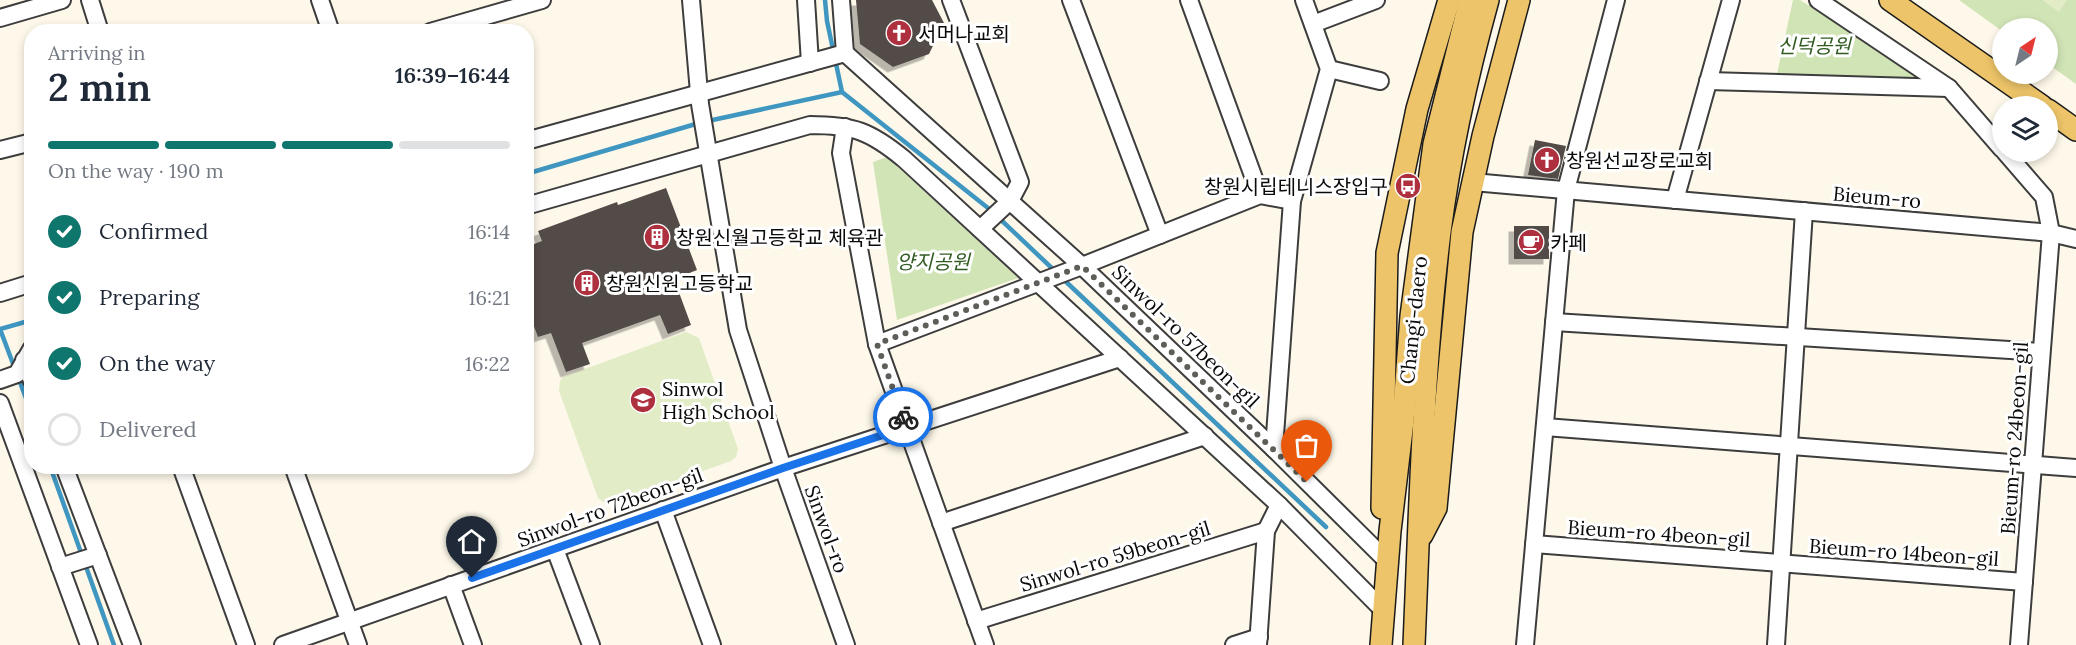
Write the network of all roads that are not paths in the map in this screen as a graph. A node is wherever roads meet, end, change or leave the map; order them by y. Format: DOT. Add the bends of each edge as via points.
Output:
graph roads {
  1 [pos="62,0"];
  2 [pos="90,0"];
  3 [pos="320,0"];
  4 [pos="691,0"];
  5 [pos="806,0"];
  6 [pos="841,0"];
  7 [pos="951,0"];
  8 [pos="1071,0"];
  9 [pos="1189,0"];
  10 [pos="1304,0"];
  11 [pos="1376,0"];
  12 [pos="1449,0"];
  13 [pos="1470,0"];
  14 [pos="1488,0"];
  15 [pos="1519,0"];
  16 [pos="1616,0"];
  17 [pos="1731,0"];
  18 [pos="1818,0"];
  19 [pos="1890,0"];
  20 [pos="537,1"];
  21 [pos="0,18"];
  22 [pos="98,24"];
  23 [pos="328,24"];
  24 [pos="458,24"];
  25 [pos="1313,24"];
  26 [pos="844,53"];
  27 [pos="817,61"];
  28 [pos="1329,69"];
  29 [pos="1380,81"];
  30 [pos="1708,81"];
  31 [pos="1949,88"];
  32 [pos="2028,96"];
  33 [pos="699,99"];
  34 [pos="2058,117"];
  35 [pos="845,127"];
  36 [pos="2076,130"];
  37 [pos="1992,136"];
  38 [pos="534,139"];
  39 [pos="24,144"];
  40 [pos="0,150"];
  41 [pos="709,151"];
  42 [pos="2014,162"];
  43 [pos="1473,182"];
  44 [pos="1566,190"];
  45 [pos="1260,195"];
  46 [pos="1675,200"];
  47 [pos="1292,201"];
  48 [pos="534,204"];
  49 [pos="1006,204"];
  50 [pos="1804,211"];
  51 [pos="983,226"];
  52 [pos="2050,233"];
  53 [pos="1160,235"];
  54 [pos="2076,239"];
  55 [pos="1076,268"];
  56 [pos="1043,281"];
  57 [pos="24,286"];
  58 [pos="0,293"];
  59 [pos="1554,322"];
  60 [pos="1796,338"];
  61 [pos="877,344"];
  62 [pos="2042,352"];
  63 [pos="1120,358"];
  64 [pos="24,367"];
  65 [pos="0,380"];
  66 [pos="0,403"];
  67 [pos="907,427"];
  68 [pos="1545,427"];
  69 [pos="1205,436"];
  70 [pos="1789,445"];
  71 [pos="1274,450"];
  72 [pos="2033,463"];
  73 [pos="24,465"];
  74 [pos="783,468"];
  75 [pos="2076,468"];
  76 [pos="27,474"];
  77 [pos="67,474"];
  78 [pos="185,474"];
  79 [pos="295,474"];
  80 [pos="1280,505"];
  81 [pos="663,510"];
  82 [pos="941,523"];
  83 [pos="1266,531"];
  84 [pos="1390,531"];
  85 [pos="1419,541"];
  86 [pos="1534,544"];
  87 [pos="555,549"];
  88 [pos="95,556"];
  89 [pos="1389,563"];
  90 [pos="1780,563"];
  91 [pos="63,566"];
  92 [pos="2024,582"];
  93 [pos="451,585"];
  94 [pos="1384,611"];
  95 [pos="350,621"];
  96 [pos="976,621"];
  97 [pos="1258,641"];
  98 [pos="89,645"];
  99 [pos="132,645"];
  100 [pos="246,645"];
  101 [pos="283,645"];
  102 [pos="358,645"];
  103 [pos="473,645"];
  104 [pos="591,645"];
  105 [pos="712,645"];
  106 [pos="846,645"];
  107 [pos="985,645"];
  108 [pos="1234,645"];
  109 [pos="1381,645"];
  110 [pos="1414,645"];
  111 [pos="1525,645"];
  112 [pos="1776,645"];
  113 [pos="2019,645"];
  1 -- 21 [label="street"];
  2 -- 22 [label="street"];
  3 -- 23 [label="street"];
  4 -- 33 [label="street"];
  5 -- 27 [label="street"];
  6 -- 26 [label="street"];
  7 -- 49 [label="street" via="1020,182"];
  8 -- 53 [label="street"];
  9 -- 45 [label="street"];
  10 -- 25 [label="street"];
  11 -- 25 [label="street"];
  12 -- 84 [label="main road" via="1418,109 1387,253 1381,506"];
  13 -- 84 [label="main road, Changi-daero" via="1434,144 1411,316"];
  14 -- 85 [label="main road, Changi-daero" via="1454,145 1440,231 1431,319"];
  15 -- 43 [label="main road"];
  16 -- 44 [label="street"];
  17 -- 30 [label="street"];
  18 -- 31 [label="street, Bieum-ro 24beon-gil"];
  19 -- 32 [label="main road"];
  20 -- 24 [label="street"];
  25 -- 28 [label="street"];
  26 -- 27 [label="street"];
  26 -- 49 [label="street, Sinwol-ro 57beon-gil"];
  27 -- 33 [label="street"];
  28 -- 29 [label="street"];
  28 -- 47 [label="street"];
  30 -- 31 [label="street"];
  30 -- 46 [label="street"];
  31 -- 37 [label="street, Bieum-ro 24beon-gil"];
  33 -- 38 [label="street"];
  33 -- 41 [label="street, Sinwol-ro"];
  34 -- 36 [label="main road"];
  35 -- 41 [label="street" via="810,125"];
  35 -- 51 [label="street" via="883,142"];
  35 -- 61 [label="street" via="841,153"];
  39 -- 40 [label="street"];
  41 -- 48 [label="street"];
  41 -- 74 [label="street, Sinwol-ro" via="738,330"];
  42 -- 52 [label="street, Bieum-ro 24beon-gil" via="2044,196"];
  43 -- 44 [label="street, Bieum-ro"];
  43 -- 85 [label="main road" via="1462,232 1436,508"];
  44 -- 46 [label="street, Bieum-ro"];
  44 -- 59 [label="street"];
  45 -- 47 [label="street"];
  45 -- 53 [label="street, Sinwol-ro 57beon-gil"];
  46 -- 50 [label="street, Bieum-ro"];
  47 -- 71 [label="street"];
  49 -- 51 [label="street"];
  49 -- 55 [label="street, Sinwol-ro 57beon-gil"];
  50 -- 52 [label="street, Bieum-ro"];
  50 -- 60 [label="street, Bieum-ro 14beon-gil"];
  51 -- 56 [label="street"];
  52 -- 54 [label="street, Bieum-ro"];
  52 -- 62 [label="street, Bieum-ro 24beon-gil"];
  53 -- 55 [label="street, Sinwol-ro 57beon-gil"];
  55 -- 56 [label="street"];
  55 -- 71 [label="street, Sinwol-ro 57beon-gil"];
  56 -- 61 [label="street"];
  56 -- 63 [label="street"];
  57 -- 58 [label="street"];
  59 -- 60 [label="street"];
  59 -- 68 [label="street"];
  60 -- 62 [label="street"];
  60 -- 70 [label="street, Bieum-ro 14beon-gil"];
  61 -- 67 [label="street"];
  62 -- 72 [label="street, Bieum-ro 24beon-gil"];
  63 -- 67 [label="street, Sinwol-ro 72beon-gil"];
  63 -- 69 [label="street"];
  64 -- 65 [label="street"];
  66 -- 73 [label="street"];
  67 -- 74 [label="street, Sinwol-ro 72beon-gil"];
  67 -- 82 [label="street"];
  68 -- 70 [label="street"];
  68 -- 86 [label="street"];
  69 -- 80 [label="street"];
  69 -- 82 [label="street"];
  70 -- 72 [label="street"];
  70 -- 90 [label="street, Bieum-ro 14beon-gil"];
  71 -- 89 [label="street, Sinwol-ro 57beon-gil"];
  72 -- 75 [label="street"];
  72 -- 92 [label="street, Bieum-ro 24beon-gil"];
  74 -- 81 [label="street, Sinwol-ro 72beon-gil"];
  74 -- 106 [label="street, Sinwol-ro"];
  76 -- 91 [label="street"];
  77 -- 88 [label="street"];
  78 -- 100 [label="street"];
  79 -- 95 [label="street"];
  80 -- 83 [label="street"];
  80 -- 94 [label="street"];
  81 -- 87 [label="street, Sinwol-ro 72beon-gil"];
  81 -- 105 [label="street"];
  82 -- 96 [label="street"];
  83 -- 96 [label="street, Sinwol-ro 59beon-gil"];
  83 -- 97 [label="street"];
  84 -- 89 [label="main road, Changi-daero"];
  85 -- 110 [label="main road, Changi-daero"];
  86 -- 90 [label="street, Bieum-ro 4beon-gil"];
  86 -- 111 [label="street"];
  87 -- 93 [label="street, Sinwol-ro 72beon-gil"];
  87 -- 104 [label="street"];
  88 -- 91 [label="street"];
  88 -- 99 [label="street"];
  89 -- 94 [label="main road, Changi-daero"];
  90 -- 92 [label="street, Bieum-ro 14beon-gil"];
  90 -- 112 [label="street, Bieum-ro 14beon-gil"];
  91 -- 98 [label="street"];
  92 -- 113 [label="street, Bieum-ro 24beon-gil"];
  93 -- 95 [label="street, Sinwol-ro 72beon-gil"];
  93 -- 103 [label="street"];
  94 -- 109 [label="main road, Changi-daero"];
  95 -- 101 [label="street, Sinwol-ro 72beon-gil"];
  95 -- 102 [label="street"];
  96 -- 107 [label="street"];
  97 -- 108 [label="street"];
}
